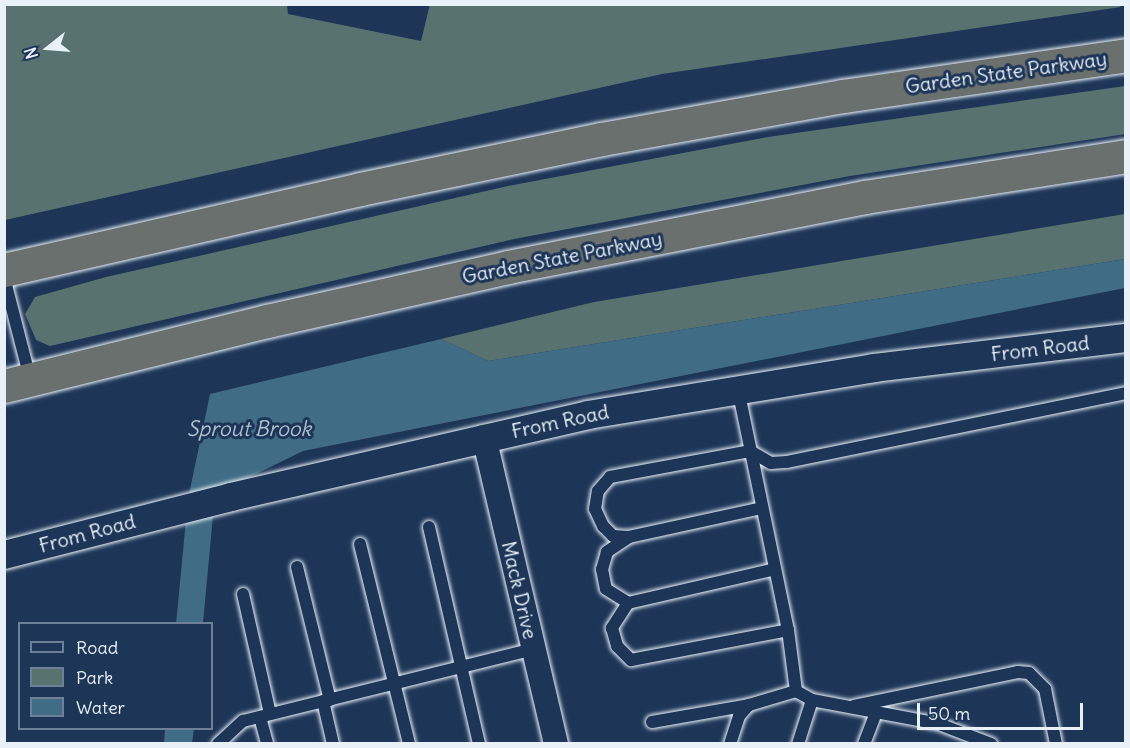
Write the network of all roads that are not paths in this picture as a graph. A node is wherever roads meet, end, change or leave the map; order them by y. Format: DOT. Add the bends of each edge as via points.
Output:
graph roads {
  1 [pos="1118,56"];
  2 [pos="1125,156"];
  3 [pos="4,270"];
  4 [pos="4,276"];
  5 [pos="1125,338"];
  6 [pos="17,382"];
  7 [pos="738,389"];
  8 [pos="1125,393"];
  9 [pos="484,437"];
  10 [pos="750,451"];
  11 [pos="762,508"];
  12 [pos="429,527"];
  13 [pos="629,537"];
  14 [pos="360,544"];
  15 [pos="4,555"];
  16 [pos="297,567"];
  17 [pos="775,569"];
  18 [pos="243,594"];
  19 [pos="628,603"];
  20 [pos="788,630"];
  21 [pos="534,649"];
  22 [pos="460,667"];
  23 [pos="394,684"];
  24 [pos="796,690"];
  25 [pos="327,700"];
  26 [pos="812,700"];
  27 [pos="749,705"];
  28 [pos="850,707"];
  29 [pos="876,712"];
  30 [pos="265,716"];
  31 [pos="652,722"];
  32 [pos="218,744"];
  33 [pos="267,744"];
  34 [pos="333,744"];
  35 [pos="409,744"];
  36 [pos="479,744"];
  37 [pos="556,744"];
  38 [pos="730,744"];
  39 [pos="798,744"];
  40 [pos="864,744"];
  41 [pos="991,744"];
  42 [pos="1056,744"];
  1 -- 3 [label="highway, Garden State Parkway" via="843,96 601,139 349,191"];
  2 -- 6 [label="highway, Garden State Parkway" via="866,197 508,267"];
  4 -- 6 [label="lane"];
  5 -- 7 [label="street, From Road" via="874,368"];
  7 -- 9 [label="street, From Road"];
  7 -- 10 [label="lane"];
  8 -- 10 [label="lane" via="787,462 771,462"];
  9 -- 15 [label="street, From Road" via="231,496"];
  9 -- 21 [label="street, Mack Drive"];
  10 -- 11 [label="lane"];
  10 -- 13 [label="lane" via="610,477 598,491 596,509 603,526 614,536"];
  11 -- 13 [label="lane"];
  11 -- 17 [label="lane"];
  12 -- 22 [label="lane"];
  13 -- 19 [label="lane" via="607,552 602,568 606,589"];
  14 -- 23 [label="lane"];
  16 -- 25 [label="lane"];
  17 -- 19 [label="lane"];
  17 -- 20 [label="lane"];
  18 -- 30 [label="lane"];
  19 -- 20 [label="lane" via="612,628 617,646 630,660"];
  20 -- 24 [label="lane"];
  21 -- 22 [label="lane"];
  21 -- 37 [label="street, Mack Drive"];
  22 -- 23 [label="lane"];
  22 -- 36 [label="lane"];
  23 -- 25 [label="lane"];
  23 -- 35 [label="lane"];
  24 -- 26 [label="lane"];
  24 -- 27 [label="lane"];
  25 -- 30 [label="lane"];
  25 -- 34 [label="lane"];
  26 -- 28 [label="lane"];
  26 -- 39 [label="lane"];
  27 -- 31 [label="lane"];
  27 -- 38 [label="lane" via="739,716"];
  28 -- 29 [label="lane"];
  28 -- 42 [label="lane" via="1018,672 1029,673 1046,689"];
  29 -- 40 [label="lane"];
  29 -- 41 [label="lane" via="939,724"];
  30 -- 32 [label="lane" via="243,721"];
  30 -- 33 [label="lane"];
}
